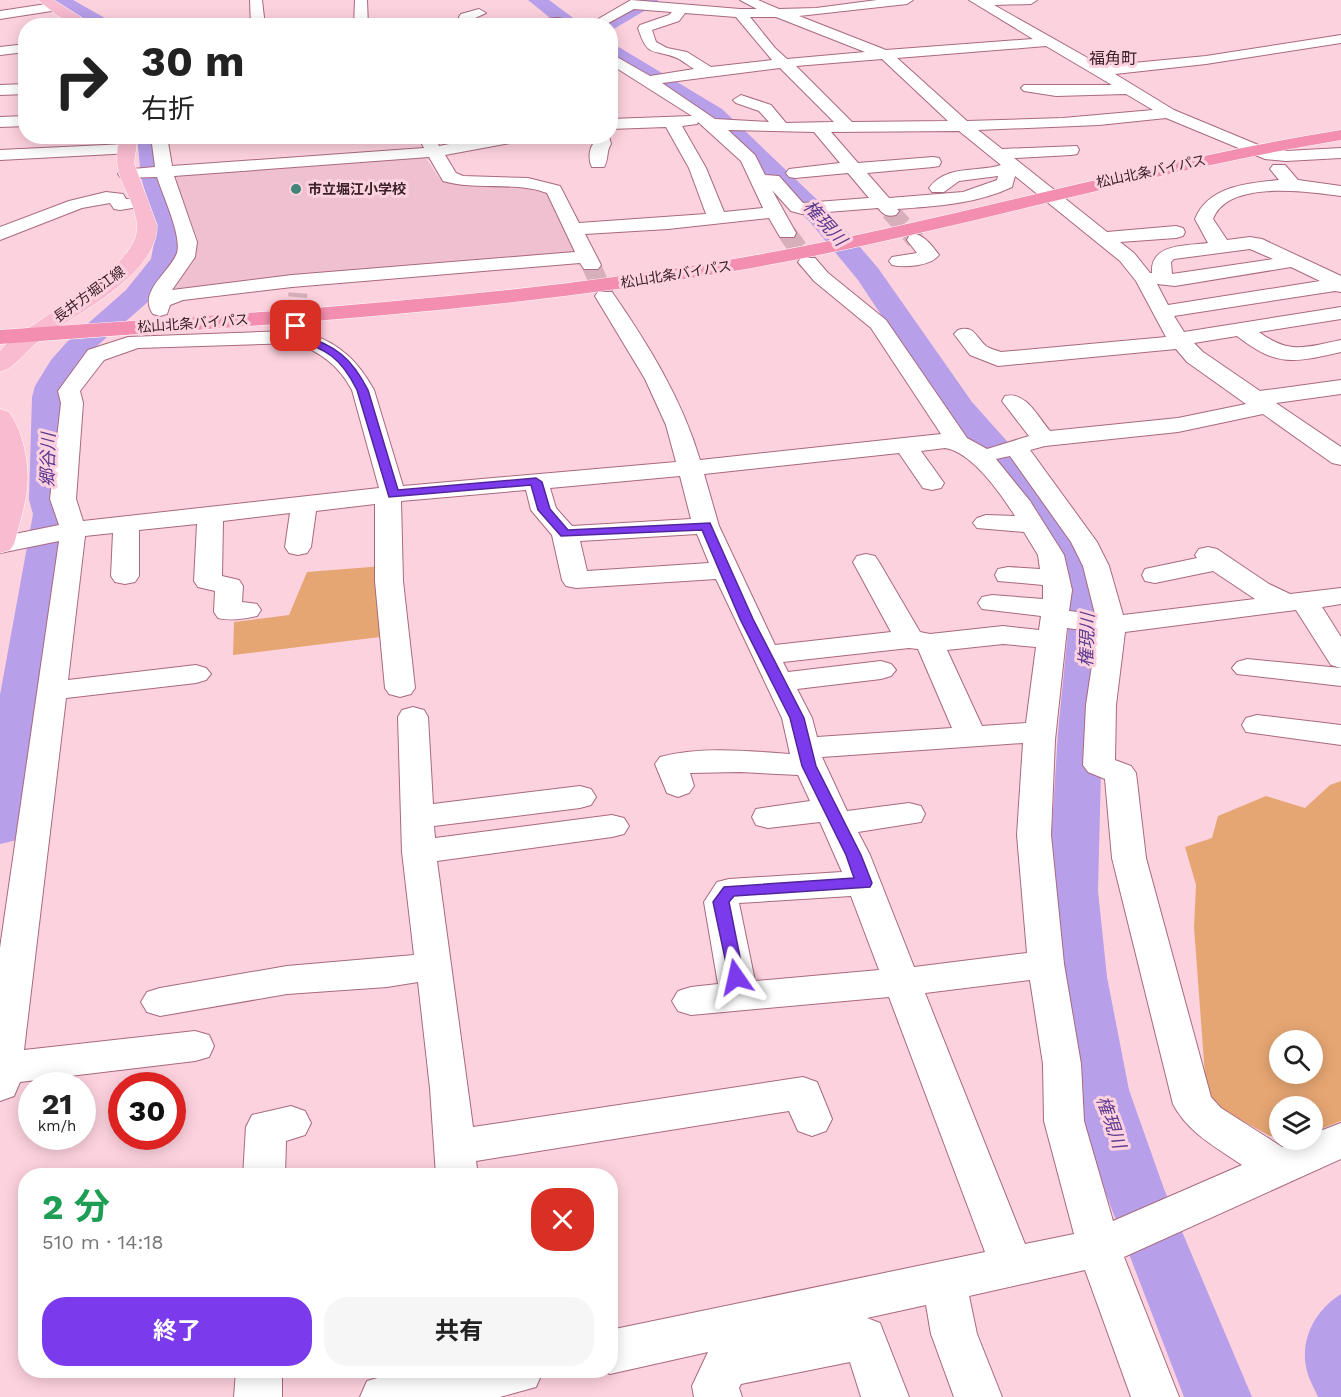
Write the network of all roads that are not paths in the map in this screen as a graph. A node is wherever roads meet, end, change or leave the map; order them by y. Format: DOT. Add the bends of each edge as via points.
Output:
graph roads {
  1 [pos="256,0"];
  2 [pos="361,0"];
  3 [pos="729,0"];
  4 [pos="907,0"];
  5 [pos="1031,0"];
  6 [pos="977,1"];
  7 [pos="714,2"];
  8 [pos="49,3"];
  9 [pos="631,5"];
  10 [pos="746,5"];
  11 [pos="600,6"];
  12 [pos="542,9"];
  13 [pos="683,9"];
  14 [pos="479,13"];
  15 [pos="777,13"];
  16 [pos="0,15"];
  17 [pos="74,18"];
  18 [pos="257,18"];
  19 [pos="361,18"];
  20 [pos="466,18"];
  21 [pos="553,18"];
  22 [pos="607,18"];
  23 [pos="1341,39"];
  24 [pos="1046,42"];
  25 [pos="18,49"];
  26 [pos="0,51"];
  27 [pos="984,55"];
  28 [pos="1078,59"];
  29 [pos="618,62"];
  30 [pos="1051,62"];
  31 [pos="783,64"];
  32 [pos="896,64"];
  33 [pos="629,69"];
  34 [pos="927,70"];
  35 [pos="618,71"];
  36 [pos="1100,71"];
  37 [pos="708,72"];
  38 [pos="688,75"];
  39 [pos="698,87"];
  40 [pos="649,88"];
  41 [pos="1029,88"];
  42 [pos="18,89"];
  43 [pos="1129,89"];
  44 [pos="0,90"];
  45 [pos="741,100"];
  46 [pos="1168,113"];
  47 [pos="18,121"];
  48 [pos="0,122"];
  49 [pos="666,122"];
  50 [pos="1048,122"];
  51 [pos="712,123"];
  52 [pos="618,124"];
  53 [pos="848,126"];
  54 [pos="963,126"];
  55 [pos="1135,126"];
  56 [pos="781,127"];
  57 [pos="818,127"];
  58 [pos="1341,127"];
  59 [pos="1157,130"];
  60 [pos="1341,135"];
  61 [pos="1102,136"];
  62 [pos="45,144"];
  63 [pos="128,144"];
  64 [pos="160,144"];
  65 [pos="430,144"];
  66 [pos="1252,148"];
  67 [pos="1341,153"];
  68 [pos="0,155"];
  69 [pos="933,162"];
  70 [pos="1006,163"];
  71 [pos="853,168"];
  72 [pos="163,172"];
  73 [pos="795,173"];
  74 [pos="131,174"];
  75 [pos="760,179"];
  76 [pos="1045,190"];
  77 [pos="1299,190"];
  78 [pos="1333,190"];
  79 [pos="972,194"];
  80 [pos="139,202"];
  81 [pos="886,206"];
  82 [pos="774,212"];
  83 [pos="717,218"];
  84 [pos="573,229"];
  85 [pos="788,233"];
  86 [pos="1177,233"];
  87 [pos="0,234"];
  88 [pos="1104,238"];
  89 [pos="916,240"];
  90 [pos="1216,248"];
  91 [pos="814,250"];
  92 [pos="899,261"];
  93 [pos="1295,261"];
  94 [pos="1152,279"];
  95 [pos="1340,285"];
  96 [pos="605,296"];
  97 [pos="160,307"];
  98 [pos="1161,312"];
  99 [pos="1341,313"];
  100 [pos="0,325"];
  101 [pos="56,327"];
  102 [pos="131,328"];
  103 [pos="1240,329"];
  104 [pos="965,334"];
  105 [pos="32,335"];
  106 [pos="0,337"];
  107 [pos="1179,340"];
  108 [pos="1341,346"];
  109 [pos="0,365"];
  110 [pos="1341,387"];
  111 [pos="1013,401"];
  112 [pos="1259,403"];
  113 [pos="0,417"];
  114 [pos="905,445"];
  115 [pos="1026,445"];
  116 [pos="974,450"];
  117 [pos="1341,458"];
  118 [pos="689,468"];
  119 [pos="536,482"];
  120 [pos="932,483"];
  121 [pos="1068,489"];
  122 [pos="391,494"];
  123 [pos="304,504"];
  124 [pos="210,515"];
  125 [pos="986,523"];
  126 [pos="126,524"];
  127 [pos="1033,525"];
  128 [pos="706,526"];
  129 [pos="73,530"];
  130 [pos="565,534"];
  131 [pos="0,544"];
  132 [pos="298,547"];
  133 [pos="868,562"];
  134 [pos="725,570"];
  135 [pos="1008,575"];
  136 [pos="1155,575"];
  137 [pos="125,576"];
  138 [pos="1056,578"];
  139 [pos="1341,596"];
  140 [pos="1295,602"];
  141 [pos="992,606"];
  142 [pos="247,610"];
  143 [pos="1058,622"];
  144 [pos="1107,625"];
  145 [pos="919,641"];
  146 [pos="765,655"];
  147 [pos="1341,659"];
  148 [pos="1247,668"];
  149 [pos="881,670"];
  150 [pos="196,674"];
  151 [pos="1341,677"];
  152 [pos="779,682"];
  153 [pos="52,691"];
  154 [pos="1257,725"];
  155 [pos="1040,732"];
  156 [pos="1341,735"];
  157 [pos="971,737"];
  158 [pos="807,757"];
  159 [pos="678,786"];
  160 [pos="909,814"];
  161 [pos="768,816"];
  162 [pos="834,817"];
  163 [pos="417,818"];
  164 [pos="419,852"];
  165 [pos="864,883"];
  166 [pos="1046,964"];
  167 [pos="434,966"];
  168 [pos="902,982"];
  169 [pos="739,996"];
  170 [pos="691,1000"];
  171 [pos="160,1002"];
  172 [pos="195,1046"];
  173 [pos="1,1077"];
  174 [pos="812,1119"];
  175 [pos="291,1123"];
  176 [pos="1341,1140"];
  177 [pos="456,1162"];
  178 [pos="1279,1167"];
  179 [pos="264,1168"];
  180 [pos="1099,1248"];
  181 [pos="1013,1268"];
  182 [pos="945,1282"];
  183 [pos="792,1333"];
  184 [pos="618,1351"];
  185 [pos="259,1378"];
  186 [pos="484,1378"];
  187 [pos="453,1384"];
  188 [pos="258,1397"];
  189 [pos="384,1397"];
  190 [pos="718,1397"];
  191 [pos="885,1397"];
  192 [pos="978,1397"];
  193 [pos="1155,1397"];
  1 -- 18 [label="street"];
  2 -- 19 [label="street"];
  3 -- 10 [label="street"];
  4 -- 15 [label="street" via="832,11"];
  5 -- 6 [label="street"];
  6 -- 24 [label="street"];
  7 -- 13 [label="street" via="693,1"];
  8 -- 16 [label="street"];
  8 -- 17 [label="main road"];
  9 -- 11 [label="street"];
  9 -- 13 [label="street"];
  9 -- 22 [label="street"];
  10 -- 13 [label="street"];
  10 -- 15 [label="street"];
  10 -- 31 [label="street" via="770,51"];
  12 -- 21 [label="street"];
  13 -- 37 [label="street" via="674,18 645,28 650,44 682,55"];
  14 -- 20 [label="street"];
  15 -- 32 [label="street"];
  23 -- 36 [label="street" via="1206,60"];
  24 -- 28 [label="street"];
  24 -- 32 [label="street"];
  25 -- 26 [label="street"];
  27 -- 32 [label="street" via="992,61"];
  28 -- 30 [label="street"];
  28 -- 36 [label="street"];
  29 -- 33 [label="street"];
  31 -- 32 [label="street"];
  31 -- 37 [label="street"];
  31 -- 53 [label="street"];
  32 -- 34 [label="street"];
  32 -- 54 [label="street"];
  33 -- 35 [label="street"];
  33 -- 40 [label="street"];
  36 -- 43 [label="street"];
  37 -- 38 [label="street"];
  38 -- 39 [label="street" via="704,84"];
  38 -- 40 [label="street"];
  40 -- 49 [label="street"];
  40 -- 51 [label="street"];
  41 -- 43 [label="street"];
  42 -- 44 [label="street"];
  43 -- 46 [label="street"];
  45 -- 56 [label="street" via="765,108"];
  46 -- 55 [label="street"];
  46 -- 66 [label="street"];
  47 -- 48 [label="street"];
  49 -- 51 [label="street"];
  49 -- 52 [label="street"];
  49 -- 83 [label="street" via="697,165"];
  50 -- 54 [label="street"];
  50 -- 55 [label="street"];
  50 -- 70 [label="street" via="1071,144"];
  51 -- 56 [label="street"];
  51 -- 75 [label="street" via="749,159"];
  53 -- 54 [label="street"];
  53 -- 57 [label="street"];
  54 -- 70 [label="street"];
  55 -- 59 [label="street"];
  55 -- 61 [label="street"];
  56 -- 57 [label="street"];
  57 -- 71 [label="street"];
  58 -- 66 [label="highway, 松山北条バイパス"];
  60 -- 66 [label="highway, 松山北条バイパス"];
  62 -- 68 [label="street"];
  63 -- 74 [label="main road, 長井方堀江線"];
  64 -- 72 [label="street"];
  65 -- 72 [label="street"];
  65 -- 84 [label="street" via="446,174 455,179 543,184 554,190"];
  66 -- 67 [label="street" via="1306,156"];
  66 -- 76 [label="highway, 松山北条バイパス"];
  66 -- 77 [label="street"];
  69 -- 71 [label="street"];
  70 -- 76 [label="street"];
  70 -- 79 [label="street" via="1006,183"];
  70 -- 79 [label="street" via="954,176 941,186"];
  71 -- 73 [label="street"];
  71 -- 81 [label="street"];
  72 -- 74 [label="street"];
  72 -- 97 [label="street" via="188,249 161,291"];
  74 -- 80 [label="main road, 長井方堀江線"];
  75 -- 81 [label="street" via="773,180 801,209"];
  75 -- 82 [label="street"];
  76 -- 88 [label="street"];
  76 -- 91 [label="highway, 松山北条バイパス" via="869,232"];
  77 -- 78 [label="street" via="1321,197"];
  77 -- 90 [label="street" via="1251,189 1210,205 1204,219 1218,241"];
  79 -- 81 [label="street"];
  80 -- 87 [label="street" via="120,205 117,198 106,198"];
  80 -- 101 [label="main road, 長井方堀江線" via="147,232 131,262"];
  82 -- 83 [label="street"];
  82 -- 85 [label="street"];
  83 -- 84 [label="street"];
  84 -- 97 [label="street" via="589,261 180,294"];
  86 -- 88 [label="street"];
  88 -- 94 [label="street"];
  89 -- 92 [label="street" via="929,255"];
  90 -- 93 [label="street" via="1255,243"];
  90 -- 94 [label="street" via="1163,257 1162,274"];
  91 -- 97 [label="highway, 松山北条バイパス" via="723,257 407,296"];
  91 -- 102 [label="highway, 松山北条バイパス" via="533,294"];
  91 -- 116 [label="street" via="821,278 879,324"];
  93 -- 94 [label="street" via="1175,280"];
  93 -- 95 [label="street"];
  94 -- 98 [label="street"];
  95 -- 98 [label="street"];
  96 -- 118 [label="street" via="656,379 678,425"];
  97 -- 102 [label="highway, 松山北条バイパス"];
  98 -- 107 [label="street"];
  99 -- 103 [label="street"];
  100 -- 101 [label="highway, 松山北条バイパス"];
  101 -- 102 [label="highway, 松山北条バイパス"];
  101 -- 102 [label="highway, 松山北条バイパス" via="80,319"];
  101 -- 105 [label="highway, 松山北条バイパス"];
  102 -- 122 [label="street" via="296,332 325,346 337,354 363,390"];
  102 -- 129 [label="street" via="96,355 69,391 72,403 63,499"];
  103 -- 107 [label="street"];
  103 -- 108 [label="street" via="1280,353"];
  104 -- 107 [label="street" via="978,350 998,359"];
  105 -- 106 [label="highway, 松山北条バイパス"];
  105 -- 109 [label="main road"];
  107 -- 112 [label="street"];
  110 -- 112 [label="street"];
  111 -- 115 [label="street"];
  112 -- 115 [label="street" via="1157,428"];
  112 -- 117 [label="street"];
  113 -- 131 [label="main road" via="11,447 14,487"];
  114 -- 116 [label="street" via="945,441"];
  114 -- 118 [label="street"];
  114 -- 120 [label="street"];
  115 -- 116 [label="street"];
  115 -- 121 [label="street"];
  115 -- 144 [label="street" via="1043,482 1096,566"];
  116 -- 127 [label="street"];
  118 -- 119 [label="street"];
  118 -- 128 [label="street"];
  119 -- 122 [label="street"];
  119 -- 130 [label="street" via="544,510"];
  122 -- 123 [label="street"];
  122 -- 163 [label="street" via="389,581"];
  123 -- 124 [label="street"];
  123 -- 132 [label="street"];
  124 -- 126 [label="street"];
  124 -- 142 [label="street" via="208,581 229,586 228,612"];
  125 -- 127 [label="street"];
  126 -- 129 [label="street"];
  126 -- 137 [label="street"];
  127 -- 138 [label="street" via="1051,555"];
  128 -- 130 [label="street"];
  128 -- 134 [label="street"];
  129 -- 131 [label="street"];
  129 -- 153 [label="street"];
  130 -- 134 [label="street" via="576,580"];
  133 -- 145 [label="street"];
  134 -- 146 [label="street"];
  135 -- 138 [label="street"];
  136 -- 140 [label="street" via="1213,559 1259,590"];
  138 -- 143 [label="street"];
  139 -- 140 [label="street"];
  140 -- 144 [label="street"];
  140 -- 147 [label="street"];
  141 -- 143 [label="street"];
  143 -- 144 [label="street"];
  143 -- 145 [label="street" via="1003,635"];
  143 -- 155 [label="street"];
  144 -- 178 [label="street" via="1099,765 1120,773 1129,858 1193,1104 1207,1120"];
  145 -- 146 [label="street"];
  145 -- 157 [label="street"];
  146 -- 152 [label="street"];
  148 -- 151 [label="street"];
  149 -- 152 [label="street"];
  150 -- 153 [label="street"];
  152 -- 158 [label="street" via="797,718"];
  153 -- 173 [label="street"];
  154 -- 156 [label="street"];
  155 -- 157 [label="street"];
  155 -- 166 [label="street" via="1034,835"];
  157 -- 158 [label="street"];
  158 -- 159 [label="street" via="671,764"];
  158 -- 162 [label="street"];
  160 -- 162 [label="street"];
  161 -- 162 [label="street"];
  162 -- 165 [label="street"];
  163 -- 164 [label="street"];
  163 -- 164 [label="street" via="588,806"];
  164 -- 167 [label="street"];
  165 -- 168 [label="street"];
  165 -- 169 [label="street" via="729,891 721,902"];
  166 -- 168 [label="street"];
  166 -- 180 [label="street" via="1062,1064 1064,1121"];
  167 -- 171 [label="street" via="287,980"];
  167 -- 177 [label="street"];
  168 -- 169 [label="street"];
  168 -- 181 [label="street"];
  169 -- 170 [label="street"];
  172 -- 173 [label="street"];
  174 -- 177 [label="street" via="803,1094 669,1112"];
  175 -- 179 [label="street" via="266,1127"];
  176 -- 178 [label="street"];
  178 -- 180 [label="street"];
  180 -- 181 [label="street"];
  180 -- 193 [label="street"];
  181 -- 182 [label="street"];
  182 -- 183 [label="street"];
  182 -- 192 [label="street" via="954,1334"];
  183 -- 184 [label="street"];
  183 -- 190 [label="street" via="726,1365 715,1386"];
  183 -- 191 [label="street" via="864,1338"];
  185 -- 188 [label="street"];
  186 -- 187 [label="street"];
  187 -- 189 [label="street"];
}
